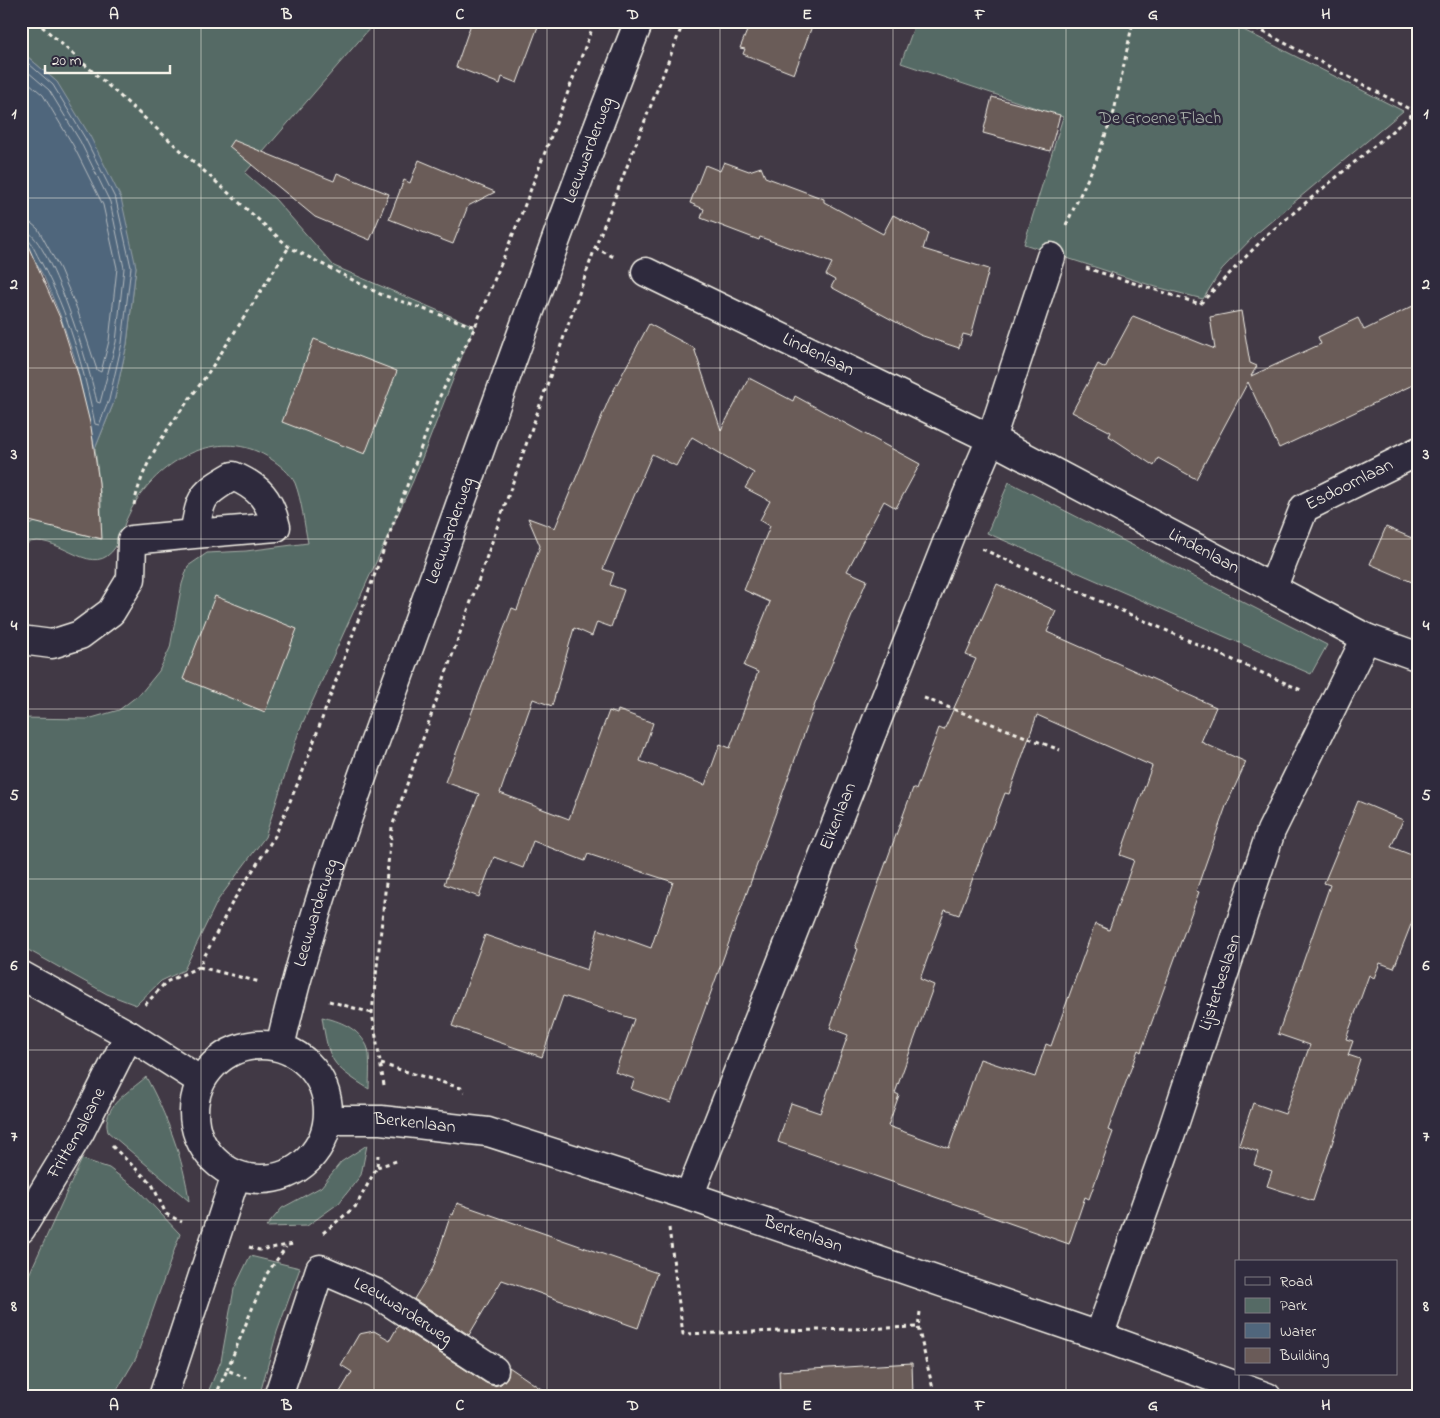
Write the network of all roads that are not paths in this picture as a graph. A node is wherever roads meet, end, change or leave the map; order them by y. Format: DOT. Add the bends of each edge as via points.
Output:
graph roads {
  1 [pos="639,21"];
  2 [pos="1051,257"];
  3 [pos="646,272"];
  4 [pos="992,439"];
  5 [pos="1419,451"];
  6 [pos="194,534"];
  7 [pos="1272,589"];
  8 [pos="1366,638"];
  9 [pos="21,640"];
  10 [pos="1419,657"];
  11 [pos="21,975"];
  12 [pos="129,1035"];
  13 [pos="280,1047"];
  14 [pos="201,1081"];
  15 [pos="329,1120"];
  16 [pos="236,1175"];
  17 [pos="689,1196"];
  18 [pos="21,1229"];
  19 [pos="1099,1336"];
  20 [pos="494,1370"];
  21 [pos="278,1394"];
  22 [pos="164,1397"];
  23 [pos="1267,1397"];
  1 -- 13 [label="street, Leeuwarderweg" via="559,230 314,915"];
  2 -- 4 [label="street"];
  3 -- 4 [label="street, Lindenlaan"];
  4 -- 7 [label="street, Lindenlaan"];
  4 -- 17 [label="street, Eikenlaan" via="950,535"];
  5 -- 7 [label="street, Esdoornlaan" via="1304,508"];
  6 -- 9 [label="street" via="132,540 131,579 111,612 80,635 52,644"];
  7 -- 8 [label="street, Lindenlaan"];
  8 -- 10 [label="street, Lindenlaan"];
  8 -- 19 [label="street, Lijsterbeslaan" via="1272,831 1171,1134"];
  11 -- 12 [label="street"];
  12 -- 14 [label="street"];
  12 -- 18 [label="street, Frittemaleane" via="80,1132"];
  13 -- 14 [label="street" via="261,1044 237,1049 216,1062"];
  13 -- 15 [label="street" via="310,1065 326,1090"];
  14 -- 16 [label="street" via="194,1108 198,1136 213,1160"];
  15 -- 16 [label="street" via="319,1149 297,1170 267,1180"];
  15 -- 17 [label="street, Berkenlaan" via="381,1120 488,1132"];
  16 -- 22 [label="street"];
  17 -- 19 [label="street, Berkenlaan"];
  19 -- 23 [label="street, Berkenlaan"];
  20 -- 21 [label="street, Leeuwarderweg" via="376,1293 320,1268"];
}
